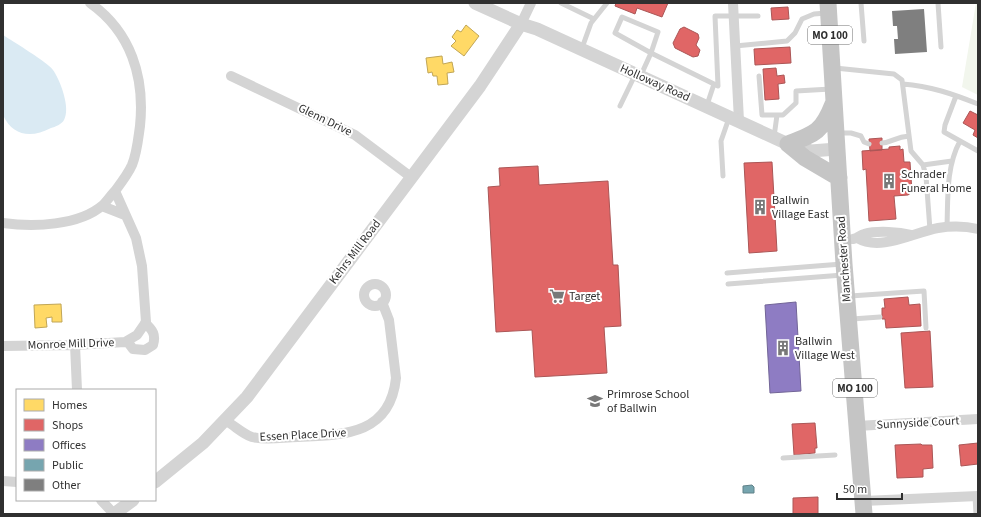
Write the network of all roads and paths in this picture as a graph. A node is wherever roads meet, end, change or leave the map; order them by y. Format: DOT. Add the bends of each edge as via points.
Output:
graph roads {
  1 [pos="90,3"];
  2 [pos="475,3"];
  3 [pos="531,3"];
  4 [pos="562,3"];
  5 [pos="607,3"];
  6 [pos="734,3"];
  7 [pos="861,3"];
  8 [pos="938,3"];
  9 [pos="829,8"];
  10 [pos="734,16"];
  11 [pos="758,16"];
  12 [pos="594,19"];
  13 [pos="521,24"];
  14 [pos="864,41"];
  15 [pos="735,46"];
  16 [pos="941,47"];
  17 [pos="581,49"];
  18 [pos="652,52"];
  19 [pos="832,68"];
  20 [pos="638,75"];
  21 [pos="231,76"];
  22 [pos="759,76"];
  23 [pos="714,84"];
  24 [pos="903,84"];
  25 [pos="834,96"];
  26 [pos="956,96"];
  27 [pos="978,104"];
  28 [pos="620,106"];
  29 [pos="706,106"];
  30 [pos="777,115"];
  31 [pos="734,119"];
  32 [pos="909,136"];
  33 [pos="781,141"];
  34 [pos="836,141"];
  35 [pos="960,141"];
  36 [pos="882,143"];
  37 [pos="870,144"];
  38 [pos="978,151"];
  39 [pos="952,161"];
  40 [pos="923,165"];
  41 [pos="723,176"];
  42 [pos="411,177"];
  43 [pos="839,178"];
  44 [pos="116,191"];
  45 [pos="102,206"];
  46 [pos="125,215"];
  47 [pos="3,223"];
  48 [pos="947,228"];
  49 [pos="978,229"];
  50 [pos="930,230"];
  51 [pos="850,239"];
  52 [pos="845,270"];
  53 [pos="728,273"];
  54 [pos="728,284"];
  55 [pos="847,296"];
  56 [pos="382,302"];
  57 [pos="880,317"];
  58 [pos="849,319"];
  59 [pos="145,323"];
  60 [pos="926,328"];
  61 [pos="127,341"];
  62 [pos="75,345"];
  63 [pos="3,346"];
  64 [pos="77,389"];
  65 [pos="978,419"];
  66 [pos="226,421"];
  67 [pos="858,426"];
  68 [pos="835,455"];
  69 [pos="783,458"];
  70 [pos="3,480"];
  71 [pos="156,481"];
  72 [pos="16,482"];
  73 [pos="977,496"];
  74 [pos="102,501"];
  75 [pos="132,501"];
  76 [pos="864,508"];
  77 [pos="114,514"];
  78 [pos="976,514"];
  1 -- 44 [label="street" via="106,16 124,38 135,60 140,82 141,111 136,154"];
  2 -- 13 [label="street, Holloway Road"];
  3 -- 13 [label="street, Kehrs Mill Road"];
  4 -- 12 [label="lane"];
  5 -- 12 [label="lane"];
  6 -- 10 [label="street"];
  7 -- 14 [label="lane"];
  8 -- 16 [label="lane"];
  9 -- 15 [label="lane" via="802,19 795,33 787,41"];
  9 -- 19 [label="highway, Manchester Road / MO 100"];
  10 -- 11 [label="lane"];
  10 -- 15 [label="street"];
  10 -- 23 [label="lane" via="714,16 718,86"];
  12 -- 17 [label="lane"];
  13 -- 17 [label="street, Holloway Road"];
  13 -- 42 [label="street, Kehrs Mill Road" via="480,86"];
  15 -- 31 [label="street"];
  17 -- 20 [label="street, Holloway Road"];
  18 -- 18 [label="lane" via="615,33 622,17 658,32"];
  18 -- 20 [label="lane"];
  18 -- 23 [label="lane"];
  19 -- 24 [label="lane" via="894,74"];
  19 -- 25 [label="highway, Manchester Road / MO 100"];
  20 -- 28 [label="lane"];
  20 -- 29 [label="street, Holloway Road"];
  21 -- 42 [label="street, Glenn Drive" via="355,135"];
  22 -- 30 [label="lane" via="762,115"];
  23 -- 29 [label="lane"];
  24 -- 26 [label="lane" via="923,86"];
  24 -- 32 [label="lane"];
  25 -- 30 [label="lane" via="796,91 796,103 783,115"];
  25 -- 33 [label="highway" via="829,116 818,132"];
  25 -- 34 [label="highway, Manchester Road / MO 100"];
  26 -- 27 [label="lane"];
  26 -- 35 [label="lane" via="944,130 946,134"];
  29 -- 31 [label="street, Holloway Road"];
  30 -- 33 [label="lane"];
  31 -- 33 [label="street, Holloway Road"];
  31 -- 41 [label="lane" via="721,141"];
  32 -- 36 [label="lane" via="897,137 890,142"];
  32 -- 40 [label="lane" via="911,152"];
  33 -- 34 [label="street, Holloway Road" via="811,151"];
  33 -- 43 [label="highway"];
  34 -- 37 [label="lane" via="851,133 861,136 864,142"];
  34 -- 43 [label="highway, Manchester Road / MO 100"];
  35 -- 38 [label="lane"];
  35 -- 39 [label="lane"];
  39 -- 40 [label="lane"];
  39 -- 48 [label="lane"];
  40 -- 50 [label="lane"];
  42 -- 66 [label="street, Kehrs Mill Road" via="247,397"];
  43 -- 51 [label="highway, Manchester Road / MO 100"];
  44 -- 45 [label="street"];
  44 -- 46 [label="street"];
  45 -- 46 [label="street"];
  45 -- 47 [label="street" via="81,217 63,222 37,225"];
  46 -- 59 [label="street" via="136,238 140,254"];
  48 -- 49 [label="street"];
  48 -- 50 [label="street"];
  50 -- 51 [label="street" via="900,240 865,242"];
  51 -- 52 [label="highway, Manchester Road / MO 100"];
  52 -- 53 [label="lane"];
  52 -- 54 [label="lane"];
  52 -- 55 [label="highway, Manchester Road / MO 100"];
  55 -- 58 [label="highway, Manchester Road / MO 100"];
  55 -- 60 [label="lane" via="924,290"];
  56 -- 66 [label="street, Essen Place Drive" via="389,320 396,378 387,406 374,422 344,434 272,438 254,437"];
  57 -- 58 [label="lane"];
  58 -- 67 [label="highway, Manchester Road / MO 100"];
  59 -- 61 [label="street, Monroe Mill Drive" via="138,335"];
  59 -- 61 [label="street" via="155,338 153,345 145,350 133,349"];
  61 -- 62 [label="street, Monroe Mill Drive"];
  62 -- 63 [label="street, Monroe Mill Drive"];
  62 -- 64 [label="street"];
  65 -- 67 [label="street, Sunnyside Court"];
  66 -- 71 [label="street, Kehrs Mill Road"];
  67 -- 76 [label="highway, Manchester Road / MO 100"];
  68 -- 69 [label="lane"];
  70 -- 72 [label="street"];
  73 -- 76 [label="street"];
  73 -- 78 [label="lane"];
  74 -- 77 [label="street"];
  75 -- 77 [label="street"];
}
